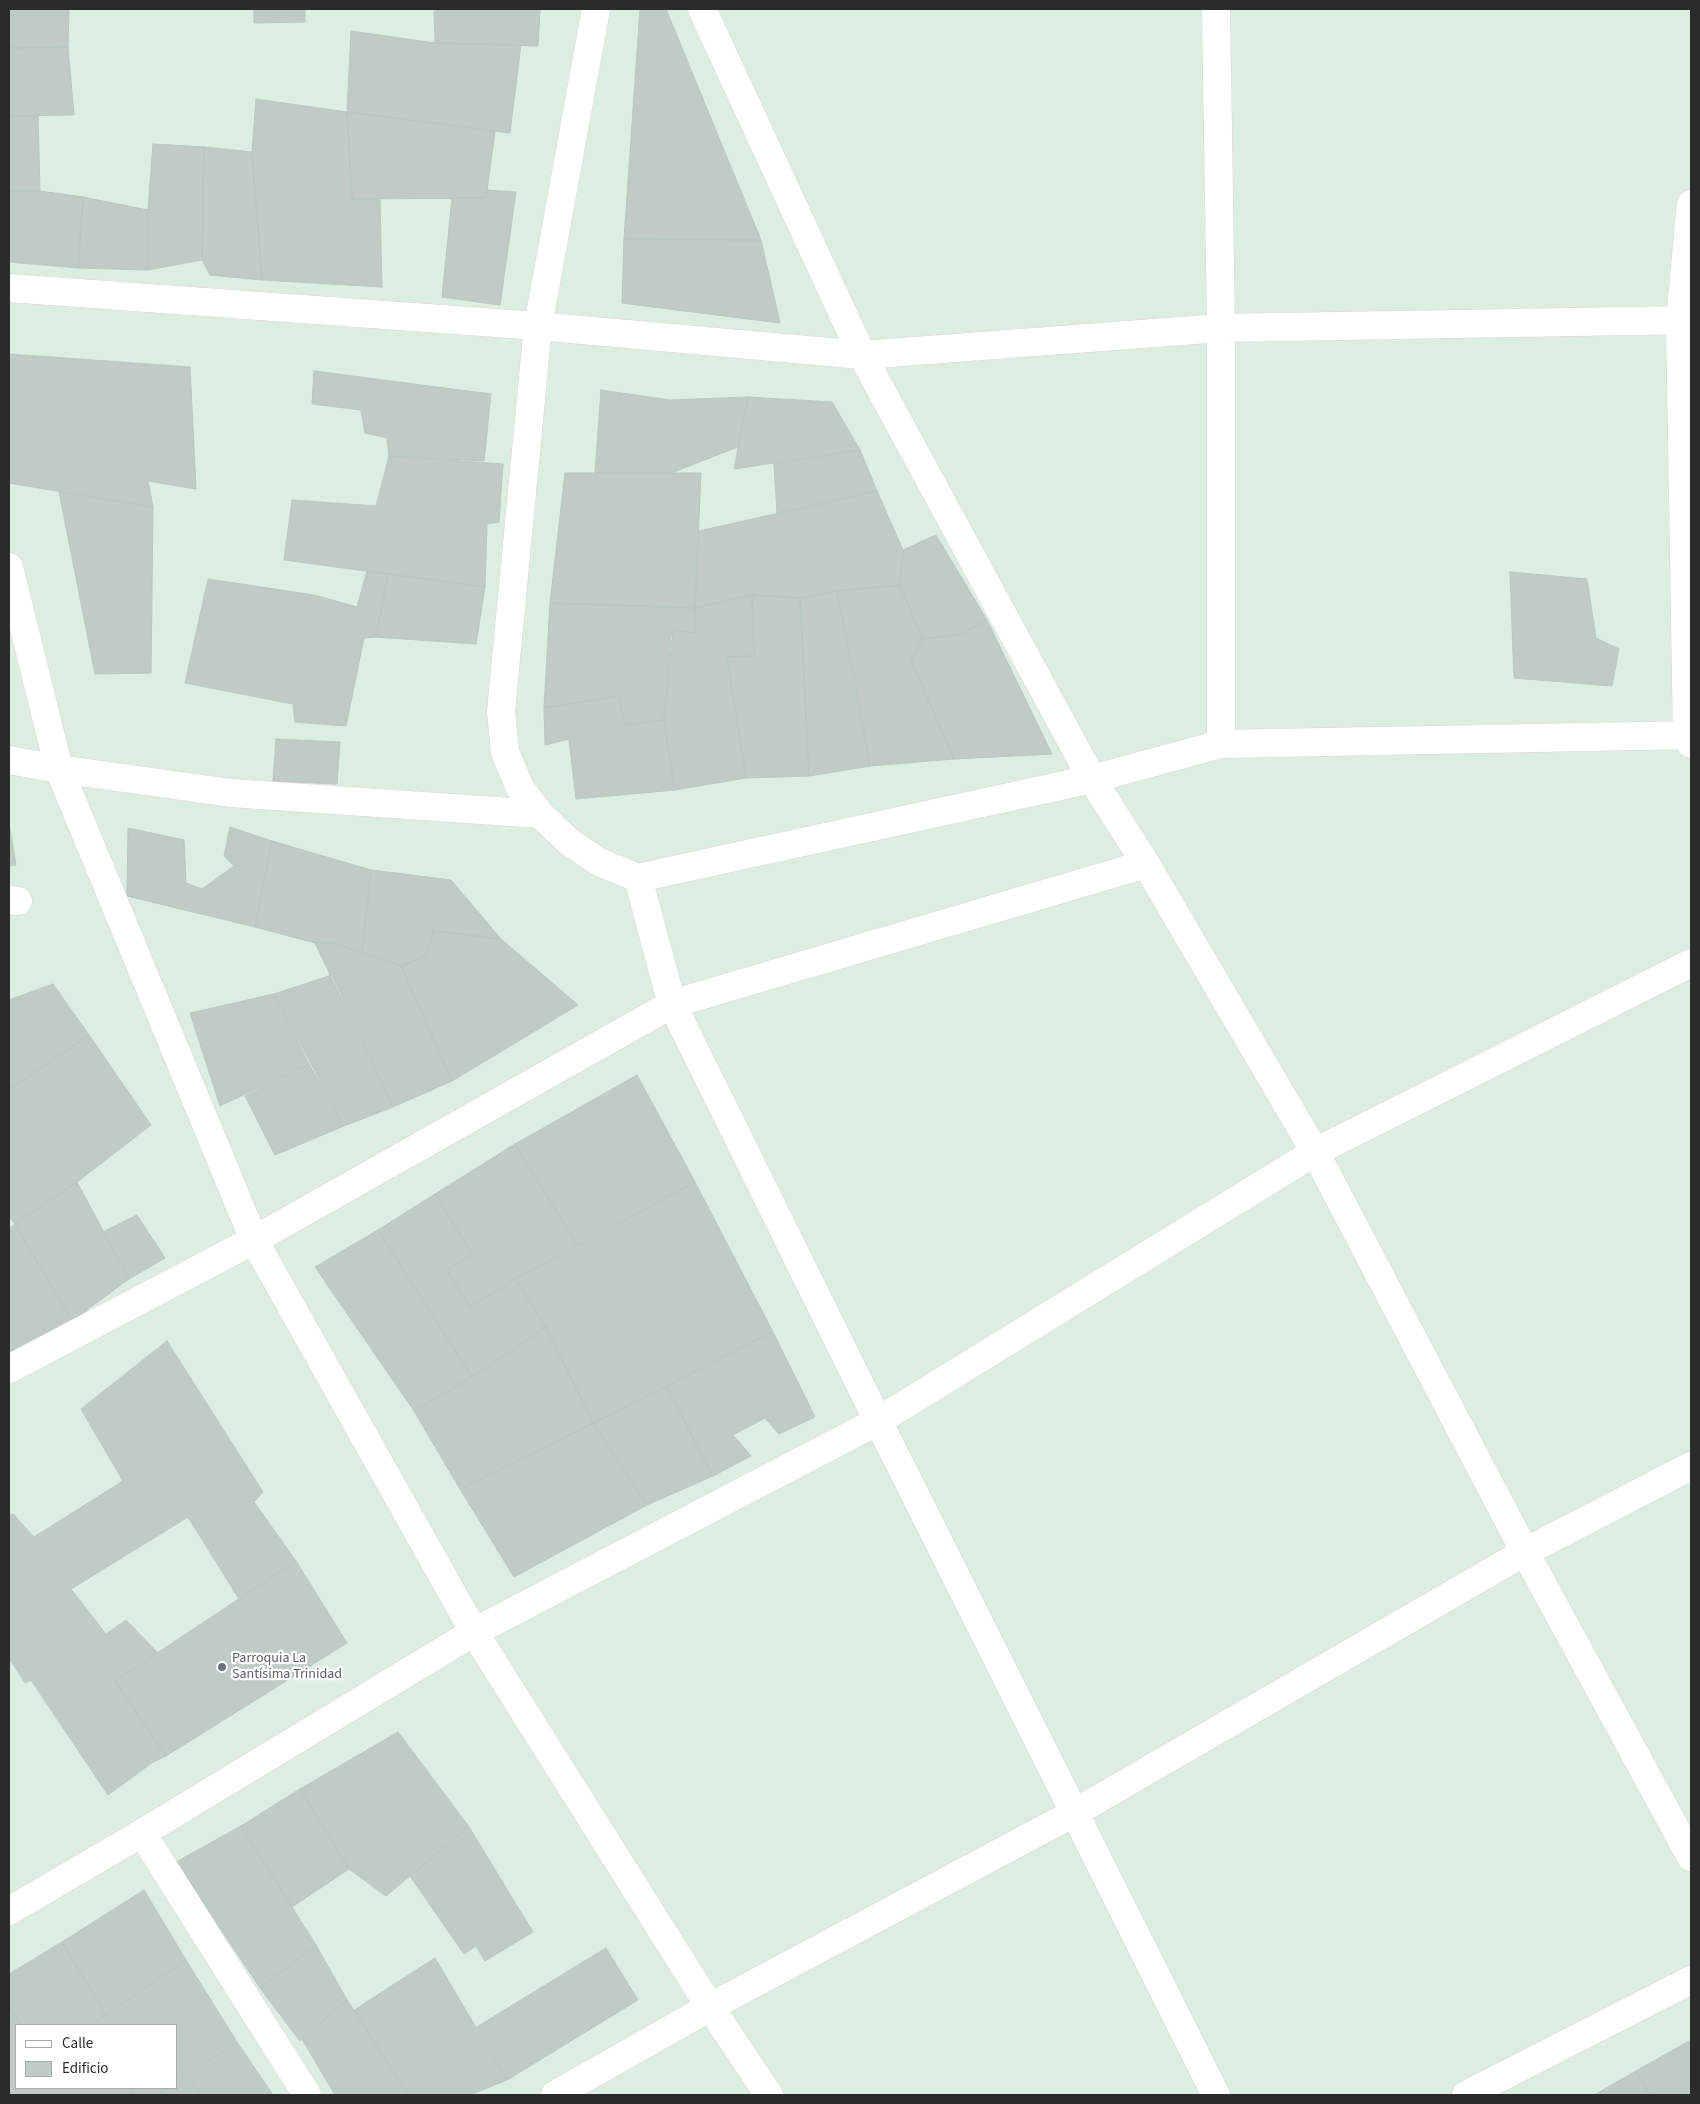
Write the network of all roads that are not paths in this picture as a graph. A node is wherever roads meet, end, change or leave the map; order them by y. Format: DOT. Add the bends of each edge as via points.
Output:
graph roads {
  1 [pos="596,9"];
  2 [pos="702,9"];
  3 [pos="1216,9"];
  4 [pos="1691,204"];
  5 [pos="9,288"];
  6 [pos="1686,320"];
  7 [pos="538,326"];
  8 [pos="1221,328"];
  9 [pos="862,355"];
  10 [pos="9,567"];
  11 [pos="1690,738"];
  12 [pos="1221,744"];
  13 [pos="9,760"];
  14 [pos="59,769"];
  15 [pos="1092,780"];
  16 [pos="540,814"];
  17 [pos="1146,864"];
  18 [pos="638,878"];
  19 [pos="1691,963"];
  20 [pos="672,1004"];
  21 [pos="1315,1152"];
  22 [pos="254,1240"];
  23 [pos="9,1368"];
  24 [pos="878,1421"];
  25 [pos="1691,1466"];
  26 [pos="1525,1552"];
  27 [pos="474,1632"];
  28 [pos="1074,1813"];
  29 [pos="142,1833"];
  30 [pos="1691,1856"];
  31 [pos="9,1910"];
  32 [pos="1691,1980"];
  33 [pos="710,2007"];
  34 [pos="306,2095"];
  35 [pos="555,2095"];
  36 [pos="769,2095"];
  37 [pos="1216,2095"];
  38 [pos="1466,2095"];
  1 -- 7 [label="street"];
  2 -- 9 [label="street"];
  3 -- 8 [label="street"];
  4 -- 6 [label="street"];
  5 -- 7 [label="street"];
  6 -- 8 [label="street"];
  6 -- 11 [label="street"];
  7 -- 9 [label="street"];
  7 -- 16 [label="street" via="501,711 506,752 520,788"];
  8 -- 9 [label="street"];
  8 -- 12 [label="street"];
  9 -- 15 [label="street"];
  10 -- 14 [label="street"];
  11 -- 12 [label="street"];
  12 -- 15 [label="street"];
  13 -- 14 [label="street"];
  14 -- 16 [label="street" via="231,793"];
  14 -- 22 [label="street"];
  15 -- 17 [label="street"];
  15 -- 18 [label="street"];
  16 -- 18 [label="street" via="568,841 599,862"];
  17 -- 20 [label="street"];
  17 -- 21 [label="street"];
  18 -- 20 [label="street"];
  19 -- 21 [label="street"];
  20 -- 22 [label="street"];
  20 -- 24 [label="street"];
  21 -- 24 [label="street"];
  21 -- 26 [label="street"];
  22 -- 23 [label="street"];
  22 -- 27 [label="street"];
  24 -- 27 [label="street"];
  24 -- 28 [label="street"];
  25 -- 26 [label="street"];
  26 -- 28 [label="street"];
  26 -- 30 [label="street"];
  27 -- 29 [label="street"];
  27 -- 33 [label="street"];
  28 -- 33 [label="street"];
  28 -- 37 [label="street"];
  29 -- 31 [label="street"];
  29 -- 34 [label="street"];
  32 -- 38 [label="street"];
  33 -- 35 [label="street"];
  33 -- 36 [label="street"];
}
